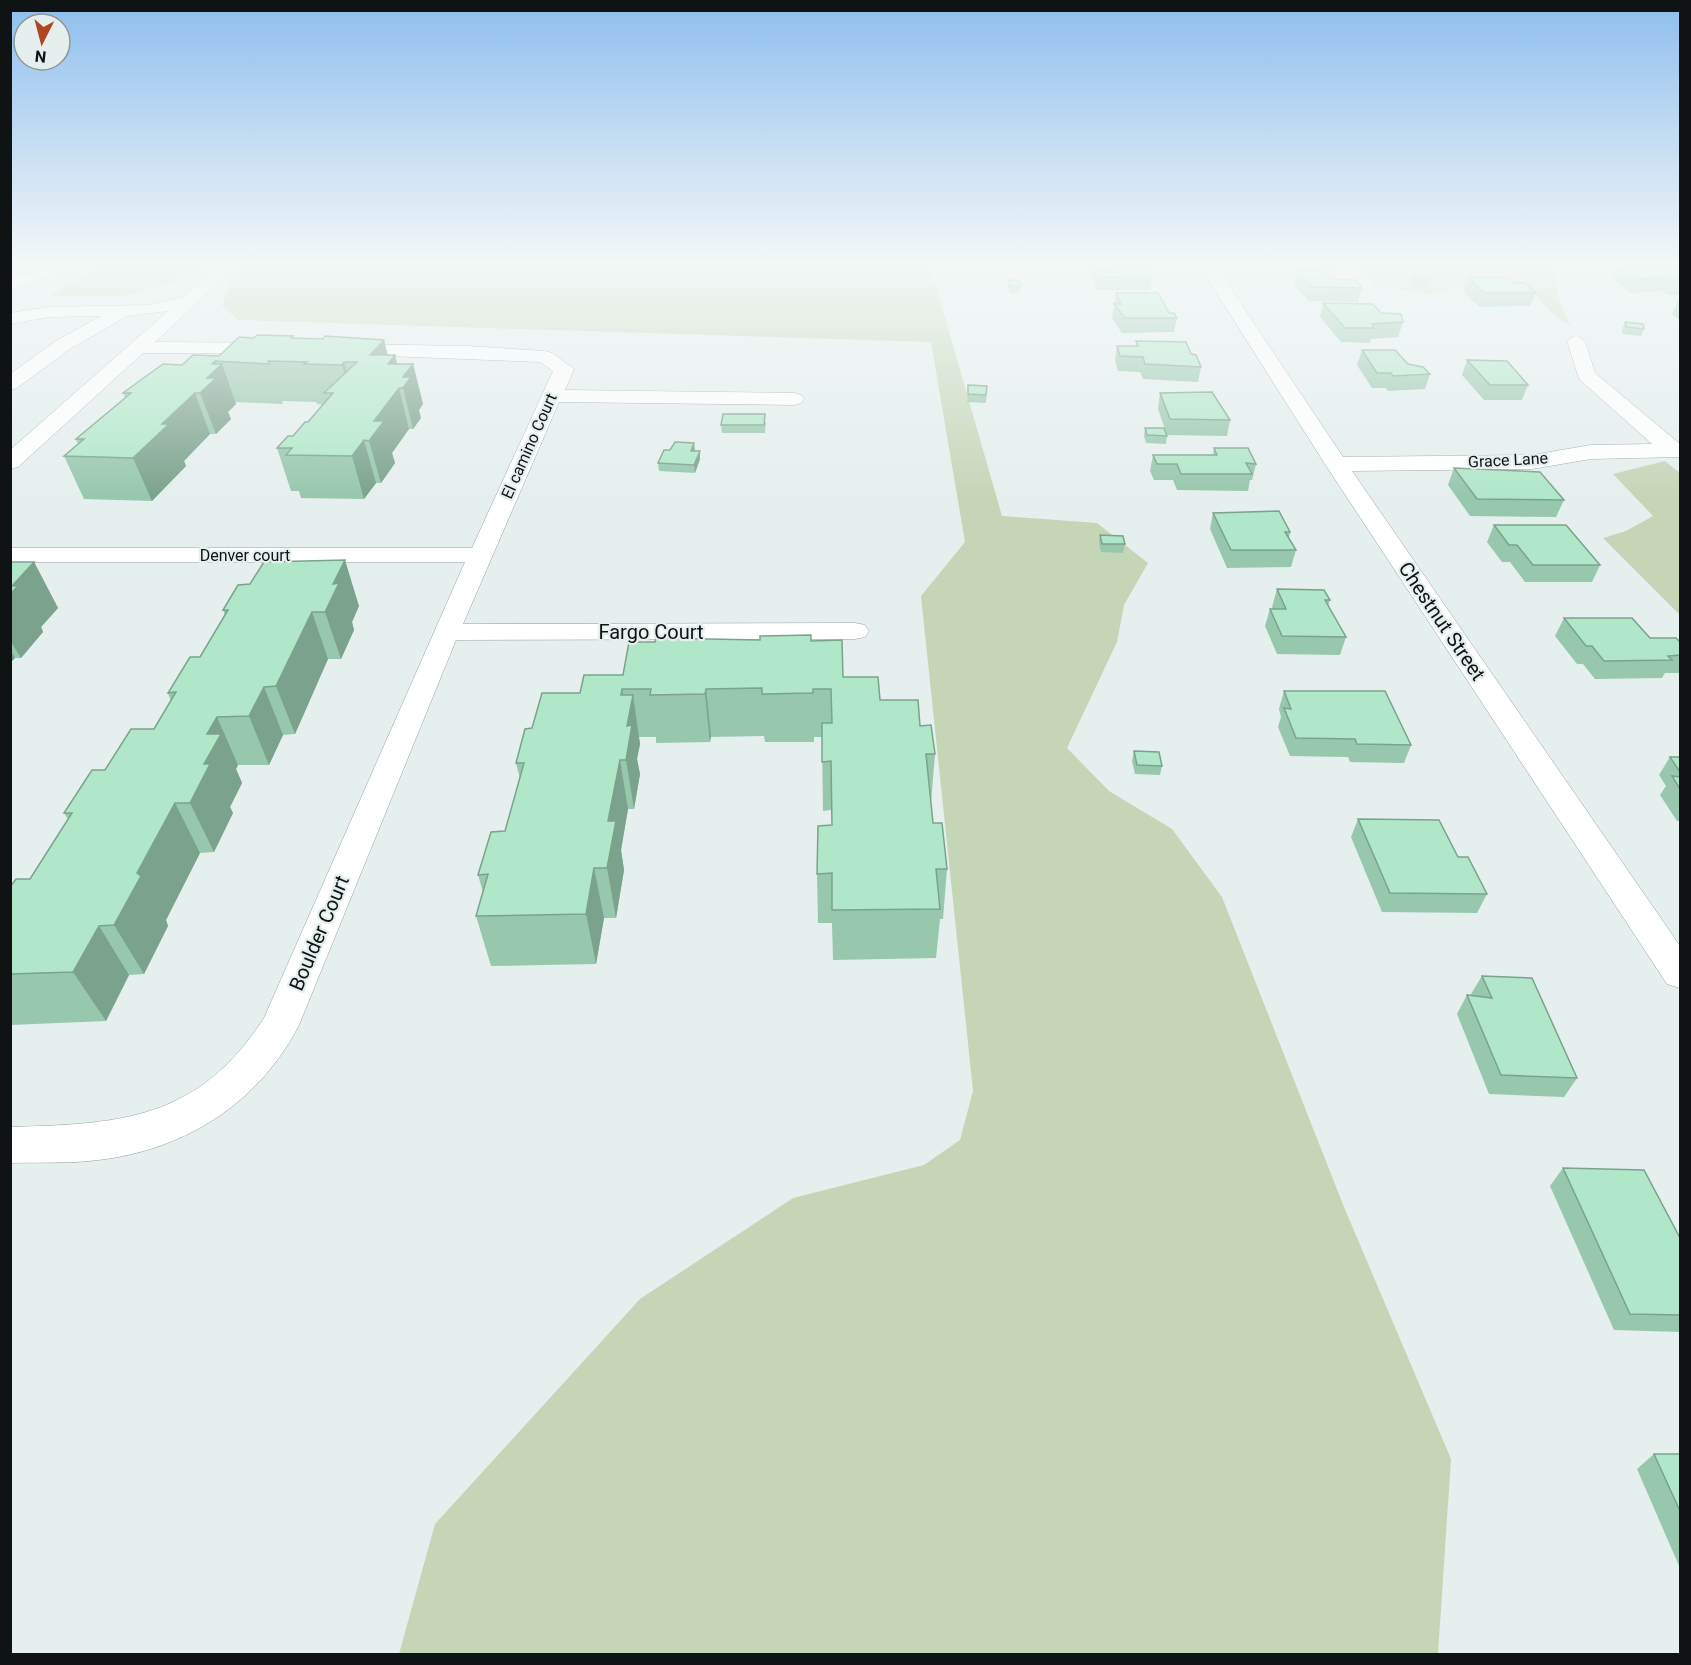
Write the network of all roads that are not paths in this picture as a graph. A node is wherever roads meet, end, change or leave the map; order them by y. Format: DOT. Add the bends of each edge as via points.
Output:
graph roads {
  1 [pos="67,343"];
  2 [pos="142,343"];
  3 [pos="1257,343"];
  4 [pos="1576,343"];
  5 [pos="63,345"];
  6 [pos="137,347"];
  7 [pos="291,349"];
  8 [pos="326,350"];
  9 [pos="10,368"];
  10 [pos="10,384"];
  11 [pos="552,396"];
  12 [pos="794,399"];
  13 [pos="1676,450"];
  14 [pos="16,453"];
  15 [pos="1336,464"];
  16 [pos="10,555"];
  17 [pos="480,555"];
  18 [pos="855,631"];
  19 [pos="446,632"];
  20 [pos="1680,974"];
  21 [pos="10,1145"];
  1 -- 5 [label="main road"];
  2 -- 6 [label="main road"];
  3 -- 15 [label="main road, Chestnut Street"];
  4 -- 13 [label="main road" via="1586,375"];
  5 -- 9 [label="main road"];
  5 -- 10 [label="main road"];
  6 -- 7 [label="main road"];
  6 -- 14 [label="main road"];
  8 -- 11 [label="main road, El camino Court" via="545,357 564,369"];
  11 -- 12 [label="main road"];
  11 -- 17 [label="main road, El camino Court"];
  13 -- 15 [label="main road, Grace Lane" via="1591,452 1532,462"];
  15 -- 20 [label="main road, Chestnut Street"];
  16 -- 17 [label="main road, Denver court"];
  17 -- 19 [label="main road, Boulder Court"];
  18 -- 19 [label="main road, Fargo Court"];
  19 -- 21 [label="main road, Boulder Court" via="280,1025 249,1069 228,1088 143,1132 99,1142"];
}
